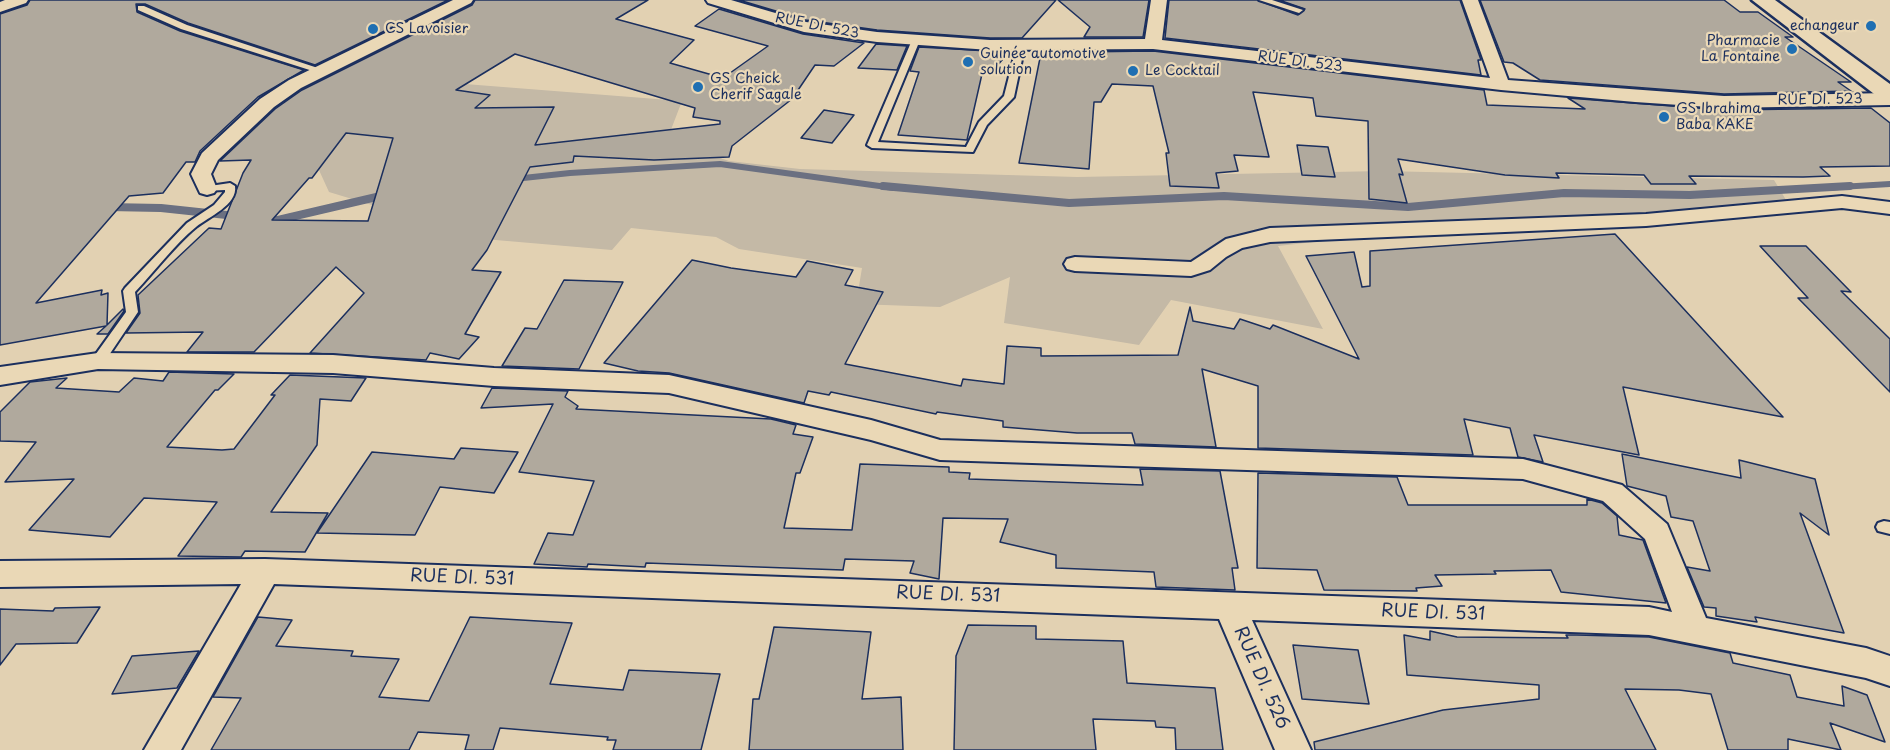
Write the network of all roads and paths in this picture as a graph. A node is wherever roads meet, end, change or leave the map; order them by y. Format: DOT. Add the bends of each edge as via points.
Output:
graph roads {
  1 [pos="20,0"];
  2 [pos="465,0"];
  3 [pos="714,0"];
  4 [pos="1159,0"];
  5 [pos="1263,0"];
  6 [pos="1470,0"];
  7 [pos="1762,0"];
  8 [pos="1782,0"];
  9 [pos="751,5"];
  10 [pos="0,7"];
  11 [pos="141,8"];
  12 [pos="1299,10"];
  13 [pos="916,40"];
  14 [pos="1153,44"];
  15 [pos="1021,45"];
  16 [pos="322,71"];
  17 [pos="1890,74"];
  18 [pos="1502,85"];
  19 [pos="1890,97"];
  20 [pos="207,189"];
  21 [pos="1890,208"];
  22 [pos="1075,264"];
  23 [pos="98,361"];
  24 [pos="0,375"];
  25 [pos="265,571"];
  26 [pos="0,574"];
  27 [pos="1229,605"];
  28 [pos="1695,630"];
  29 [pos="1890,671"];
  30 [pos="162,750"];
  31 [pos="1293,750"];
  1 -- 10 [label="street"];
  2 -- 16 [label="street"];
  3 -- 9 [label="street, RUE DI. 523"];
  4 -- 14 [label="street"];
  5 -- 12 [label="lane"];
  6 -- 18 [label="street"];
  7 -- 19 [label="main road"];
  8 -- 17 [label="main road"];
  9 -- 13 [label="street, RUE DI. 523" via="804,27"];
  11 -- 16 [label="lane" via="184,27"];
  13 -- 15 [label="street, RUE DI. 523"];
  13 -- 15 [label="lane" via="872,145 969,150 983,124 1009,98"];
  14 -- 15 [label="street, RUE DI. 523"];
  14 -- 18 [label="street, RUE DI. 523"];
  16 -- 20 [label="street" via="267,103 209,157 201,174"];
  18 -- 19 [label="street, RUE DI. 523" via="1724,102"];
  20 -- 23 [label="lane" via="230,186 231,193 191,225 129,291 132,312"];
  21 -- 22 [label="street" via="1842,202 1646,220 1270,235 1238,242 1221,250 1205,266 1191,269"];
  23 -- 24 [label="street"];
  23 -- 28 [label="street" via="333,364 494,377 669,384 871,430 940,450 1523,469 1612,493 1657,532"];
  25 -- 26 [label="street, RUE DI. 531"];
  25 -- 27 [label="street, RUE DI. 531"];
  25 -- 30 [label="street"];
  27 -- 28 [label="street, RUE DI. 531" via="1649,621"];
  27 -- 31 [label="street, RUE DI. 526"];
  28 -- 29 [label="street, RUE DI. 531"];
}
